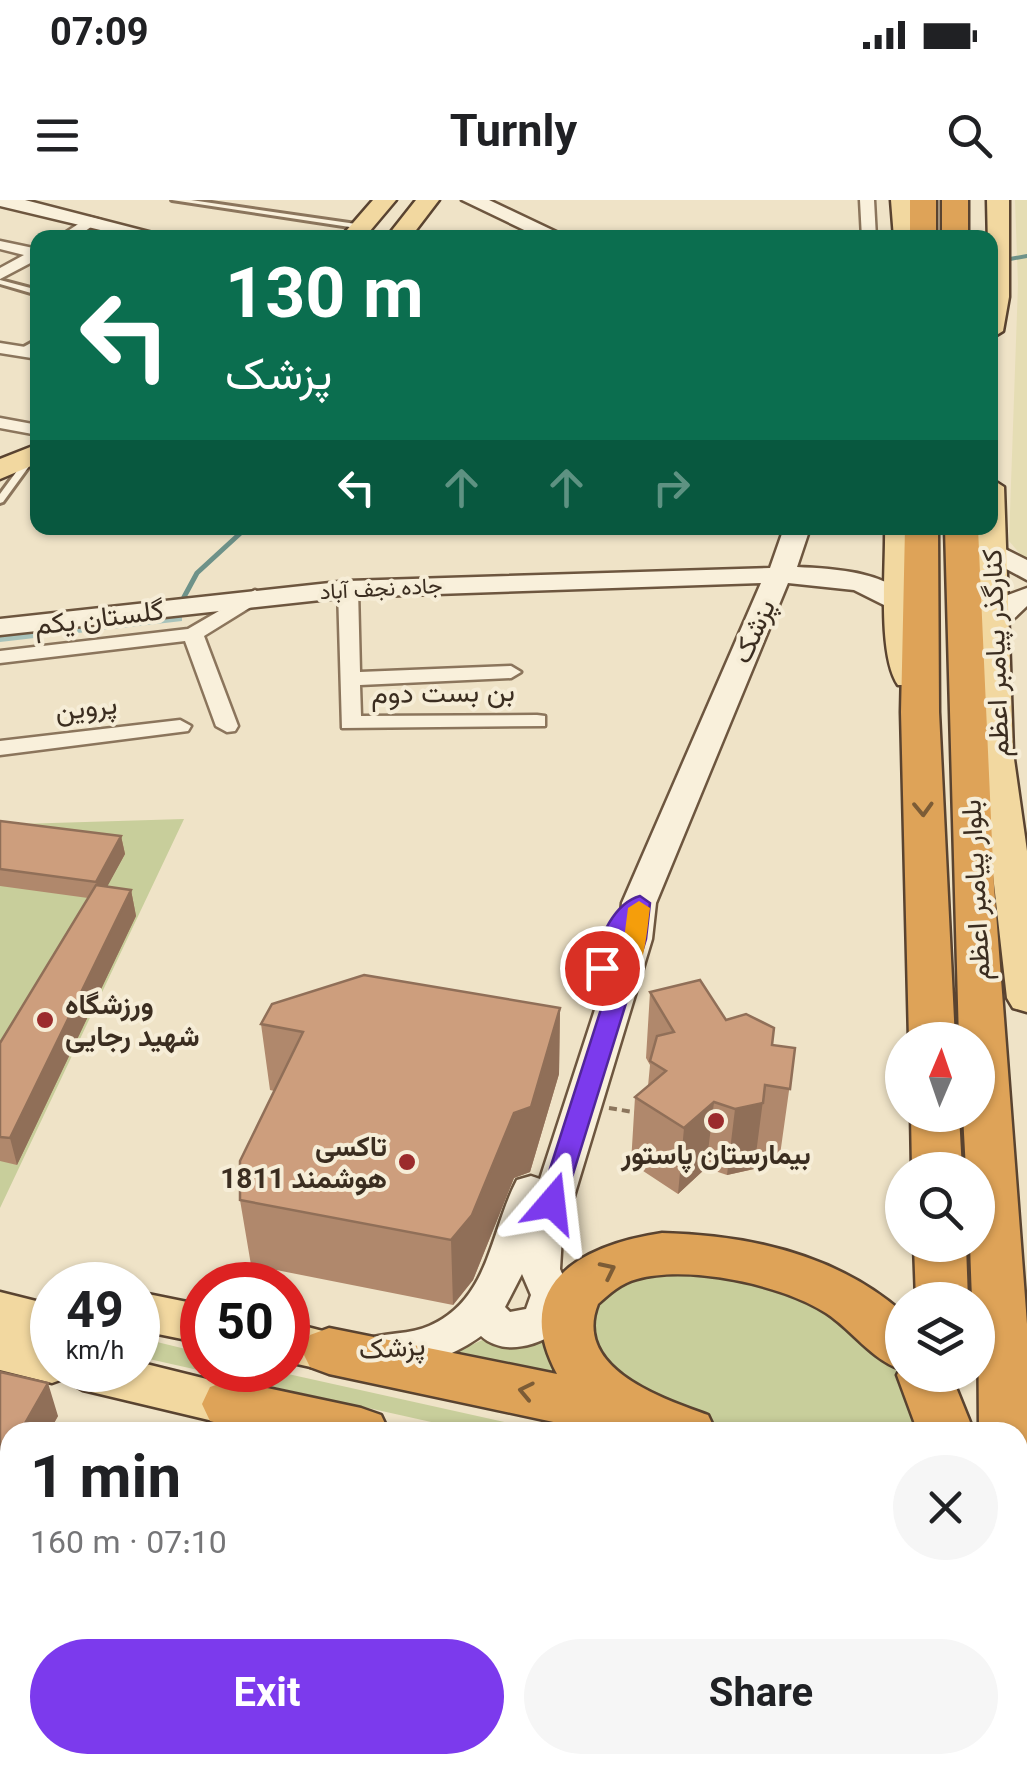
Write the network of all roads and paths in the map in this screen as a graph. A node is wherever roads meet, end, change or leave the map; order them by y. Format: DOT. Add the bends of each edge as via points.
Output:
graph roads {
  1 [pos="0,200"];
  2 [pos="176,200"];
  3 [pos="285,200"];
  4 [pos="385,200"];
  5 [pos="398,200"];
  6 [pos="410,200"];
  7 [pos="428,200"];
  8 [pos="472,200"];
  9 [pos="867,200"];
  10 [pos="880,200"];
  11 [pos="902,200"];
  12 [pos="923,200"];
  13 [pos="955,200"];
  14 [pos="979,200"];
  15 [pos="998,200"];
  16 [pos="37,203"];
  17 [pos="273,211"];
  18 [pos="94,220"];
  19 [pos="77,230"];
  20 [pos="132,230"];
  21 [pos="345,230"];
  22 [pos="367,230"];
  23 [pos="369,230"];
  24 [pos="371,230"];
  25 [pos="403,230"];
  26 [pos="541,230"];
  27 [pos="868,230"];
  28 [pos="882,230"];
  29 [pos="905,230"];
  30 [pos="923,230"];
  31 [pos="955,230"];
  32 [pos="980,230"];
  33 [pos="998,230"];
  34 [pos="0,244"];
  35 [pos="30,251"];
  36 [pos="30,257"];
  37 [pos="0,274"];
  38 [pos="0,282"];
  39 [pos="30,291"];
  40 [pos="0,348"];
  41 [pos="30,348"];
  42 [pos="0,423"];
  43 [pos="30,438"];
  44 [pos="30,444"];
  45 [pos="30,447"];
  46 [pos="0,450"];
  47 [pos="30,453"];
  48 [pos="0,470"];
  49 [pos="0,500"];
  50 [pos="793,535"];
  51 [pos="904,535"];
  52 [pos="907,535"];
  53 [pos="907,535"];
  54 [pos="977,540"];
  55 [pos="1027,572"];
  56 [pos="778,575"];
  57 [pos="843,578"];
  58 [pos="348,589"];
  59 [pos="255,596"];
  60 [pos="1027,596"];
  61 [pos="902,606"];
  62 [pos="994,622"];
  63 [pos="0,627"];
  64 [pos="193,634"];
  65 [pos="0,657"];
  66 [pos="510,672"];
  67 [pos="350,679"];
  68 [pos="920,712"];
  69 [pos="538,721"];
  70 [pos="180,726"];
  71 [pos="227,726"];
  72 [pos="0,748"];
  73 [pos="996,752"];
  74 [pos="971,836"];
  75 [pos="640,903"];
  76 [pos="1027,998"];
  77 [pos="931,1022"];
  78 [pos="582,1104"];
  79 [pos="648,1115"];
  80 [pos="0,1296"];
  81 [pos="30,1299"];
  82 [pos="557,1309"];
  83 [pos="0,1311"];
  84 [pos="482,1311"];
  85 [pos="30,1318"];
  86 [pos="885,1331"];
  87 [pos="310,1346"];
  88 [pos="310,1346"];
  89 [pos="0,1350"];
  90 [pos="30,1358"];
  91 [pos="149,1392"];
  92 [pos="931,1392"];
  93 [pos="945,1392"];
  94 [pos="226,1418"];
  95 [pos="265,1422"];
  96 [pos="650,1422"];
  97 [pos="659,1422"];
  98 [pos="942,1422"];
  99 [pos="946,1422"];
  100 [pos="1005,1422"];
  1 -- 16 [label="main road"];
  2 -- 17 [label="lane"];
  3 -- 17 [label="lane"];
  4 -- 22 [label="main road"];
  5 -- 23 [label="main road"];
  6 -- 24 [label="main road"];
  7 -- 25 [label="main road"];
  8 -- 26 [label="main road"];
  9 -- 27 [label="street"];
  10 -- 28 [label="main road"];
  11 -- 29 [label="main road"];
  12 -- 30 [label="highway"];
  13 -- 31 [label="highway"];
  14 -- 32 [label="main road"];
  15 -- 33 [label="main road"];
  16 -- 18 [label="main road"];
  17 -- 21 [label="lane"];
  18 -- 19 [label="street"];
  18 -- 20 [label="main road"];
  34 -- 35 [label="street"];
  36 -- 37 [label="street"];
  38 -- 39 [label="lane"];
  40 -- 41 [label="street"];
  42 -- 43 [label="street"];
  44 -- 46 [label="main road"];
  45 -- 48 [label="main road"];
  47 -- 49 [label="lane"];
  50 -- 56 [label="main road, پزشک"];
  51 -- 57 [label="main road" via="890,561"];
  52 -- 61 [label="main road"];
  53 -- 68 [label="highway, بلوار پیامبر اعظم"];
  54 -- 55 [label="main road"];
  54 -- 62 [label="main road, کنارگذر پیامبر اعظم"];
  54 -- 74 [label="highway, بلوار پیامبر اعظم"];
  56 -- 57 [label="main road, جاده نجف آباد"];
  56 -- 58 [label="main road, جاده نجف آباد"];
  56 -- 75 [label="main road, پزشک"];
  57 -- 61 [label="main road"];
  58 -- 59 [label="main road, جاده نجف آباد"];
  58 -- 67 [label="street"];
  59 -- 63 [label="main road, جاده نجف آباد"];
  59 -- 64 [label="street, گلستان یکم"];
  60 -- 62 [label="main road"];
  61 -- 68 [label="main road" via="905,654"];
  62 -- 73 [label="main road, کنارگذر پیامبر اعظم"];
  64 -- 65 [label="street, گلستان یکم"];
  64 -- 71 [label="street"];
  66 -- 67 [label="street"];
  67 -- 69 [label="street, بن بست دوم" via="350,723"];
  68 -- 77 [label="highway, بلوار پیامبر اعظم, one-way"];
  70 -- 72 [label="street, پروین"];
  73 -- 74 [label="highway"];
  73 -- 76 [label="main road, کنارگذر پیامبر اعظم"];
  74 -- 100 [label="highway, بلوار پیامبر اعظم"];
  75 -- 78 [label="main road, پزشک" via="635,939"];
  75 -- 84 [label="main road, پزشک" via="613,934 514,1246"];
  78 -- 79 [label="path"];
  78 -- 82 [label="main road, پزشک" via="542,1236 540,1269"];
  80 -- 81 [label="main road"];
  82 -- 84 [label="main road" via="525,1330 500,1329"];
  82 -- 86 [label="highway, one-way" via="611,1267 666,1254 804,1277 858,1306"];
  82 -- 97 [label="highway" via="585,1373"];
  83 -- 85 [label="main road"];
  84 -- 87 [label="main road, پزشک" via="453,1336 422,1349"];
  96 -- 88 [label="highway, one-way"];
  89 -- 90 [label="main road"];
  91 -- 94 [label="main road"];
  92 -- 98 [label="highway"];
  93 -- 99 [label="highway"];
  94 -- 95 [label="highway"];
}
